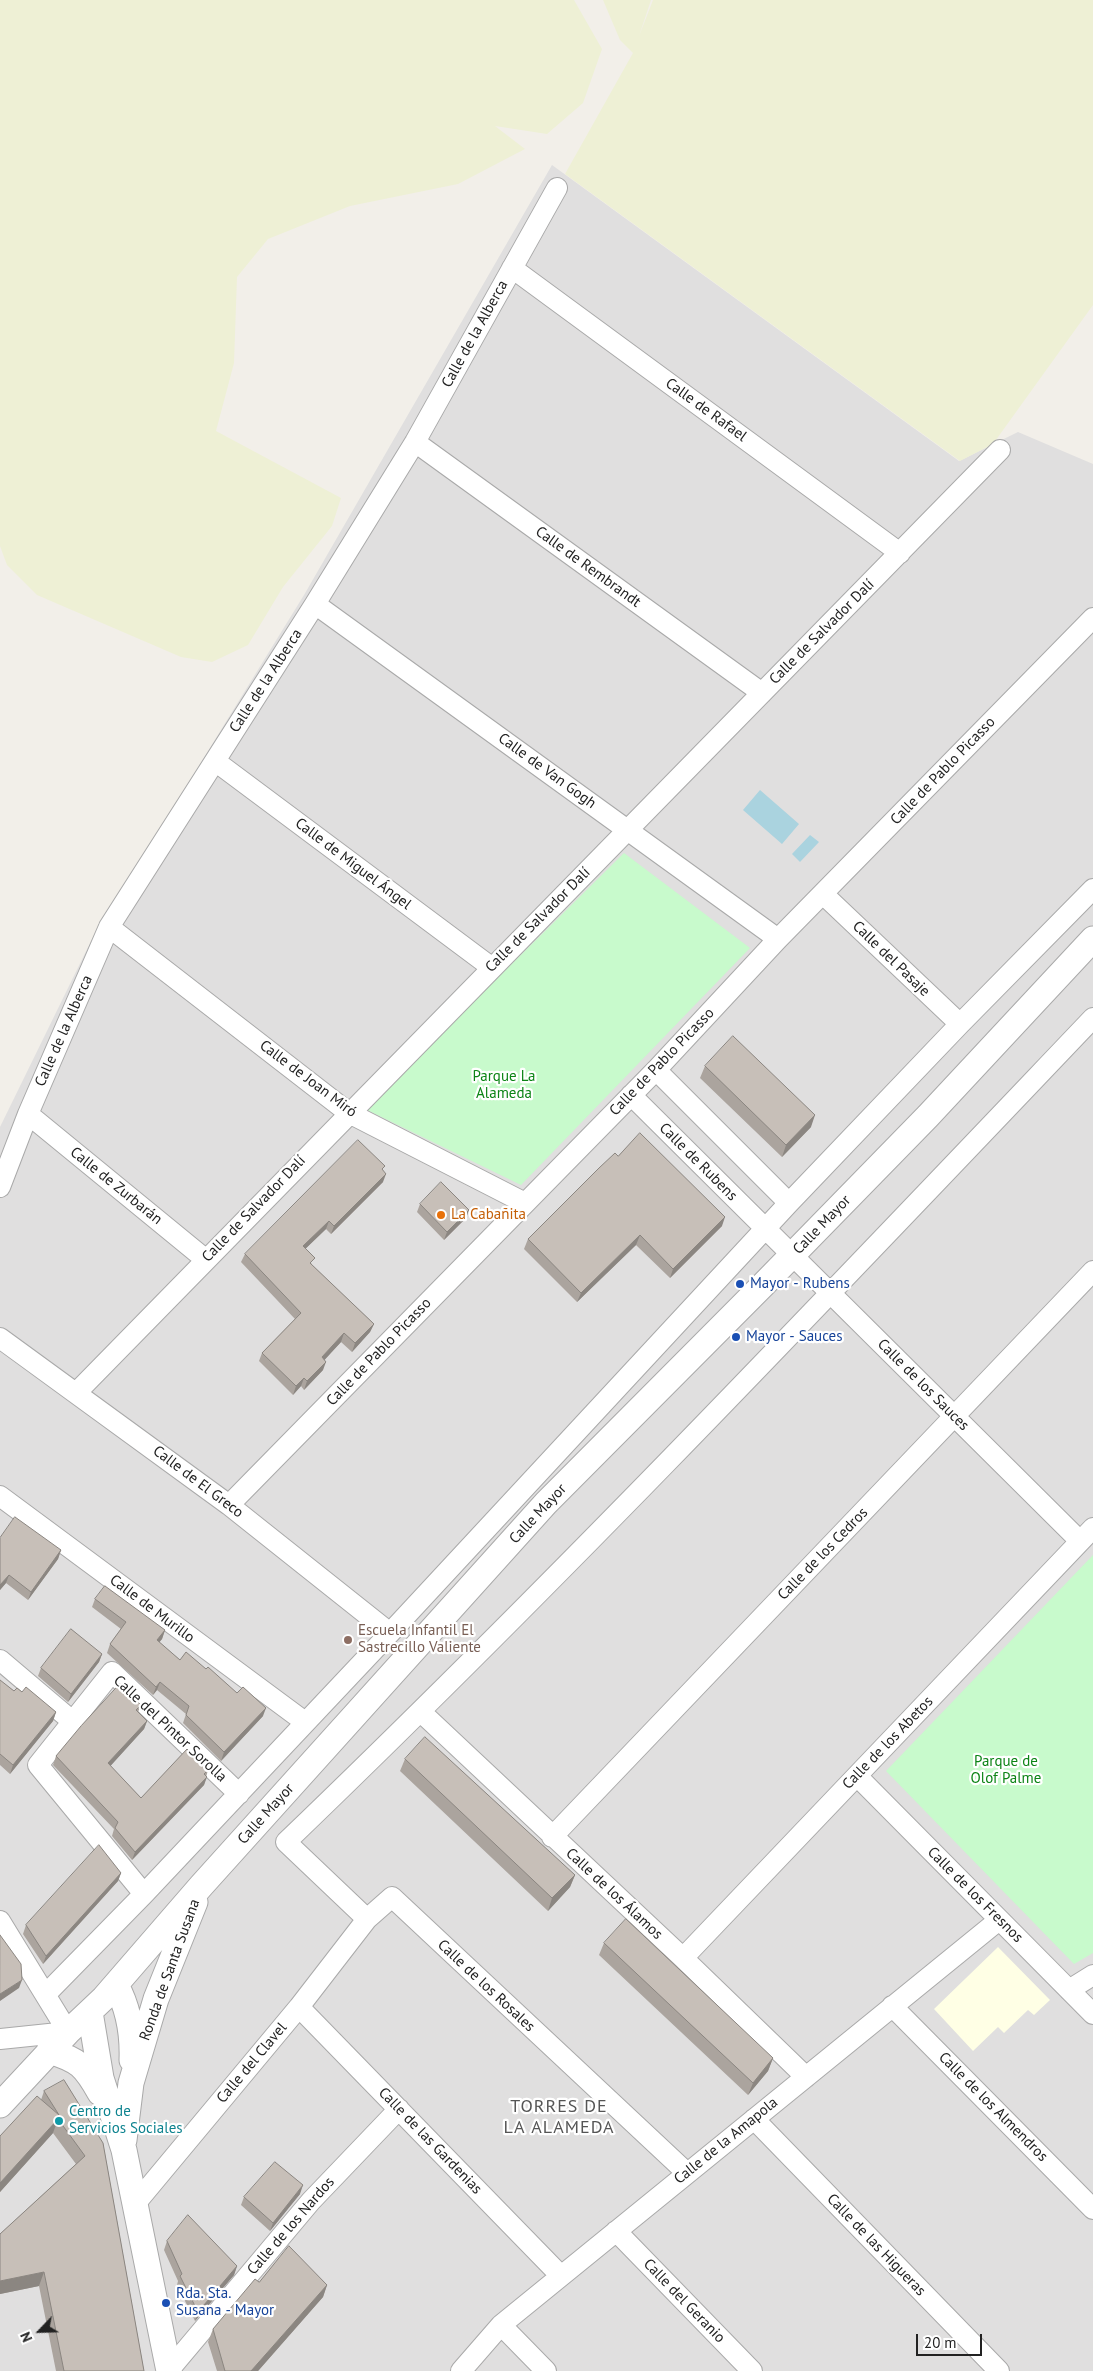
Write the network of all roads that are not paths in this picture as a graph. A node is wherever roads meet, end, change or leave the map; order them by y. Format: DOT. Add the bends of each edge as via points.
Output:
graph roads {
  1 [pos="557,188"];
  2 [pos="512,268"];
  3 [pos="415,442"];
  4 [pos="1000,450"];
  5 [pos="900,553"];
  6 [pos="315,604"];
  7 [pos="1093,618"];
  8 [pos="762,693"];
  9 [pos="214,761"];
  10 [pos="627,830"];
  11 [pos="1093,889"];
  12 [pos="823,894"];
  13 [pos="109,927"];
  14 [pos="778,939"];
  15 [pos="1093,939"];
  16 [pos="492,967"];
  17 [pos="1093,1018"];
  18 [pos="960,1024"];
  19 [pos="656,1070"];
  20 [pos="631,1095"];
  21 [pos="348,1113"];
  22 [pos="28,1114"];
  23 [pos="0,1186"];
  24 [pos="525,1203"];
  25 [pos="789,1203"];
  26 [pos="765,1229"];
  27 [pos="792,1256"];
  28 [pos="205,1259"];
  29 [pos="1093,1271"];
  30 [pos="830,1293"];
  31 [pos="0,1338"];
  32 [pos="77,1392"];
  33 [pos="954,1416"];
  34 [pos="0,1496"];
  35 [pos="229,1505"];
  36 [pos="1087,1535"];
  37 [pos="390,1633"];
  38 [pos="0,1660"];
  39 [pos="421,1712"];
  40 [pos="72,1721"];
  41 [pos="305,1722"];
  42 [pos="857,1776"];
  43 [pos="239,1794"];
  44 [pos="552,1836"];
  45 [pos="202,1886"];
  46 [pos="144,1894"];
  47 [pos="367,1919"];
  48 [pos="999,1920"];
  49 [pos="0,1921"];
  50 [pos="683,1958"];
  51 [pos="1093,1975"];
  52 [pos="116,1985"];
  53 [pos="1069,1990"];
  54 [pos="46,1994"];
  55 [pos="892,2006"];
  56 [pos="299,2007"];
  57 [pos="90,2012"];
  58 [pos="1093,2014"];
  59 [pos="68,2032"];
  60 [pos="0,2039"];
  61 [pos="49,2051"];
  62 [pos="806,2077"];
  63 [pos="131,2083"];
  64 [pos="0,2105"];
  65 [pos="399,2109"];
  66 [pos="113,2116"];
  67 [pos="754,2119"];
  68 [pos="124,2150"];
  69 [pos="687,2173"];
  70 [pos="1090,2201"];
  71 [pos="135,2204"];
  72 [pos="616,2231"];
  73 [pos="561,2276"];
  74 [pos="501,2325"];
  75 [pos="169,2371"];
  76 [pos="461,2371"];
  77 [pos="546,2371"];
  78 [pos="752,2371"];
  79 [pos="999,2371"];
  1 -- 2 [label="street, Calle de la Alberca"];
  2 -- 3 [label="street, Calle de la Alberca"];
  2 -- 5 [label="street, Calle de Rafael"];
  3 -- 6 [label="street, Calle de la Alberca"];
  3 -- 8 [label="street, Calle de Rembrandt"];
  4 -- 5 [label="street, Calle de Salvador Dalí"];
  5 -- 8 [label="street, Calle de Salvador Dalí"];
  6 -- 9 [label="street, Calle de la Alberca"];
  6 -- 10 [label="street, Calle de Van Gogh"];
  7 -- 12 [label="street, Calle de Pablo Picasso"];
  8 -- 10 [label="street, Calle de Salvador Dalí"];
  9 -- 13 [label="street, Calle de la Alberca"];
  9 -- 16 [label="street, Calle de Miguel Ángel"];
  10 -- 14 [label="street, Calle de Van Gogh"];
  10 -- 16 [label="street, Calle de Salvador Dalí"];
  11 -- 18 [label="street, Calle Mayor"];
  12 -- 14 [label="street, Calle de Pablo Picasso"];
  12 -- 18 [label="street, Calle del Pasaje"];
  13 -- 21 [label="street, Calle de Joan Miró"];
  13 -- 22 [label="street, Calle de la Alberca"];
  14 -- 19 [label="street, Calle de Pablo Picasso"];
  15 -- 27 [label="street, Calle Mayor"];
  16 -- 21 [label="street, Calle de Salvador Dalí"];
  17 -- 30 [label="street"];
  18 -- 25 [label="street, Calle Mayor"];
  19 -- 20 [label="street, Calle de Pablo Picasso"];
  19 -- 25 [label="street"];
  20 -- 24 [label="street, Calle de Pablo Picasso"];
  20 -- 26 [label="street, Calle de Rubens"];
  21 -- 24 [label="street, Calle de Joan Miró"];
  21 -- 28 [label="street, Calle de Salvador Dalí"];
  22 -- 23 [label="street, Calle de la Alberca"];
  22 -- 28 [label="street, Calle de Zurbarán"];
  24 -- 35 [label="street, Calle de Pablo Picasso"];
  25 -- 26 [label="street, Calle Mayor"];
  26 -- 27 [label="street, Calle de los Sauces"];
  26 -- 37 [label="street, Calle Mayor"];
  27 -- 30 [label="street, Calle de los Sauces"];
  27 -- 45 [label="street, Calle Mayor" via="546,1503"];
  28 -- 32 [label="street, Calle de Salvador Dalí"];
  29 -- 33 [label="street, Calle de los Cedros"];
  30 -- 33 [label="street, Calle de los Sauces"];
  30 -- 39 [label="street"];
  31 -- 32 [label="street, Calle de El Greco"];
  32 -- 35 [label="street, Calle de El Greco"];
  33 -- 36 [label="street, Calle de los Sauces"];
  33 -- 44 [label="street, Calle de los Cedros"];
  34 -- 41 [label="street, Calle de Murillo"];
  35 -- 37 [label="street, Calle de El Greco"];
  36 -- 42 [label="street, Calle de los Abetos"];
  37 -- 41 [label="street, Calle Mayor"];
  38 -- 40 [label="street"];
  39 -- 44 [label="street, Calle de los Álamos"];
  39 -- 47 [label="street" via="286,1842"];
  40 -- 43 [label="street, Calle del Pintor Sorolla" via="112,1672"];
  40 -- 46 [label="street, Calle del Pintor Sorolla" via="38,1764"];
  41 -- 43 [label="street, Calle Mayor"];
  42 -- 48 [label="street, Calle de los Fresnos"];
  42 -- 50 [label="street, Calle de los Abetos"];
  43 -- 46 [label="street, Calle Mayor"];
  44 -- 50 [label="street, Calle de los Álamos"];
  45 -- 52 [label="street, Calle Mayor"];
  45 -- 63 [label="street, Ronda de Santa Susana" via="156,1999"];
  46 -- 54 [label="street, Calle Mayor"];
  47 -- 56 [label="street, Calle del Clavel"];
  47 -- 69 [label="street, Calle de los Rosales" via="392,1897"];
  48 -- 53 [label="street, Calle de los Fresnos"];
  48 -- 55 [label="street, Calle de la Amapola"];
  49 -- 54 [label="street"];
  50 -- 62 [label="street, Calle de los Álamos"];
  51 -- 53 [label="street"];
  52 -- 57 [label="street, Calle Mayor"];
  52 -- 63 [label="street, Ronda de Santa Susana" via="126,2004 132,2044"];
  53 -- 58 [label="street, Calle de los Fresnos"];
  54 -- 59 [label="street"];
  55 -- 62 [label="street, Calle de la Amapola"];
  55 -- 70 [label="street, Calle de los Almendros"];
  56 -- 65 [label="street, Calle de las Gardenias"];
  56 -- 71 [label="street, Calle del Clavel"];
  57 -- 59 [label="street, Calle Mayor"];
  57 -- 66 [label="street, Ronda de Santa Susana" via="101,2078"];
  59 -- 60 [label="street"];
  59 -- 61 [label="street, Calle Mayor"];
  61 -- 64 [label="street, Calle Mayor"];
  61 -- 66 [label="street, Ronda de Santa Susana" via="72,2058 88,2071"];
  62 -- 67 [label="street, Calle de la Amapola"];
  63 -- 68 [label="street, Ronda de Santa Susana"];
  65 -- 73 [label="street, Calle de las Gardenias"];
  65 -- 75 [label="street, Calle de los Nardos" via="311,2201"];
  66 -- 68 [label="street, Ronda de Santa Susana"];
  67 -- 69 [label="street, Calle de la Amapola"];
  67 -- 79 [label="street, Calle de las Higueras"];
  68 -- 71 [label="street, Ronda de Santa Susana"];
  69 -- 72 [label="street, Calle de la Amapola"];
  71 -- 75 [label="street, Ronda de Santa Susana"];
  72 -- 73 [label="street, Calle de la Amapola"];
  72 -- 78 [label="street, Calle del Geranio"];
  73 -- 74 [label="street, Calle de la Amapola"];
  74 -- 76 [label="street, Calle de la Amapola"];
  74 -- 77 [label="street"];
}
